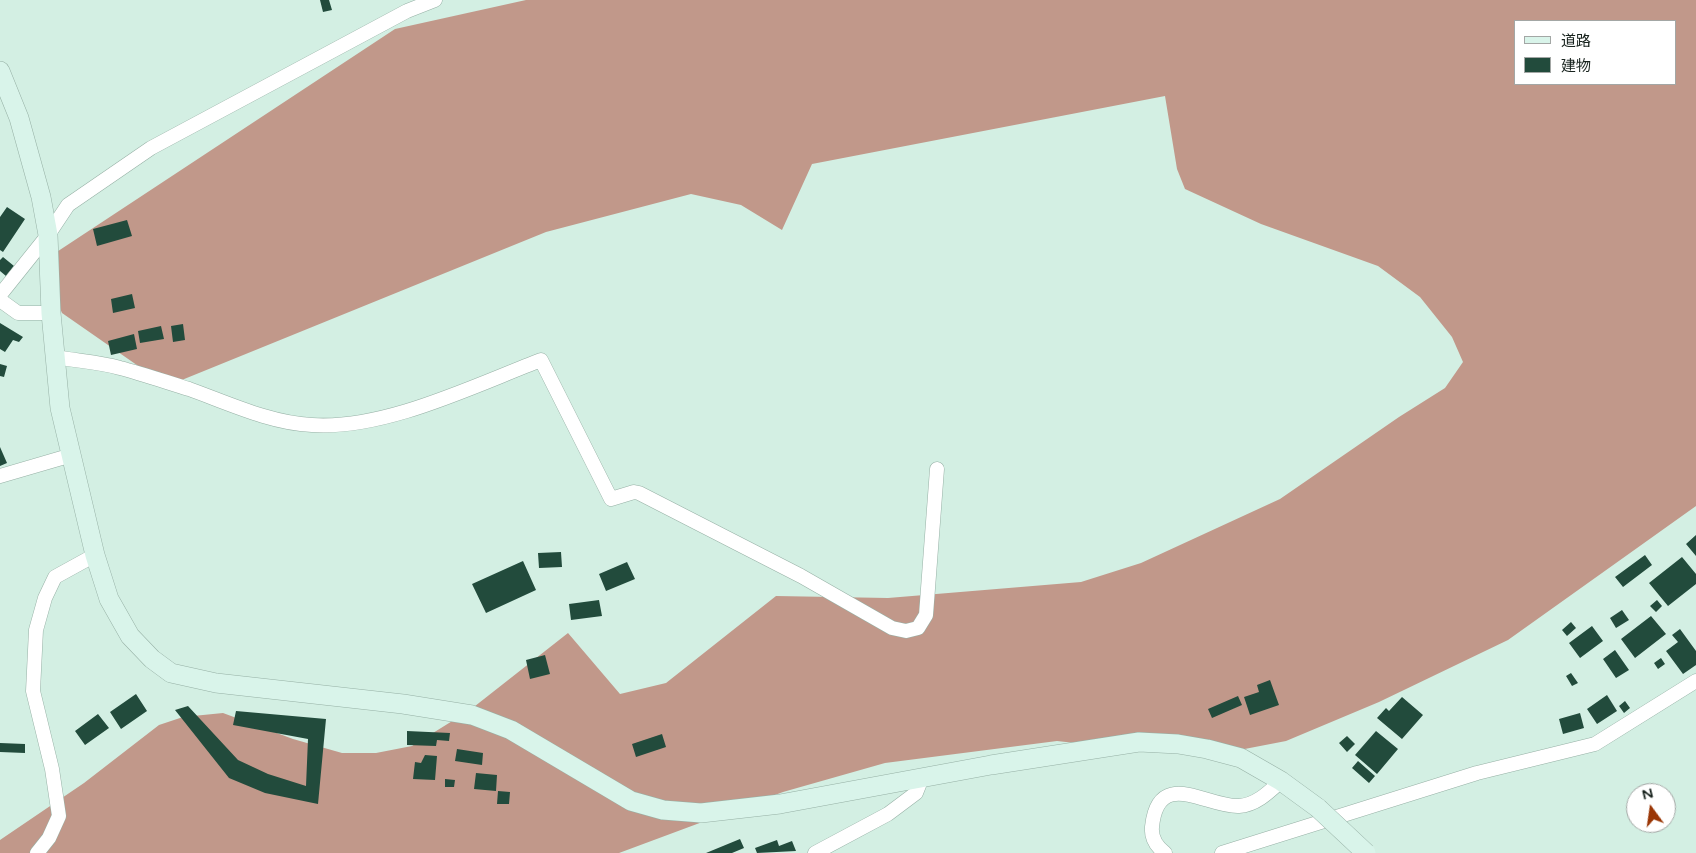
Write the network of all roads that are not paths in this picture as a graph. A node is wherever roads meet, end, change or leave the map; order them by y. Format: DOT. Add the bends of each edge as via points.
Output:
graph roads {
  1 [pos="436,0"];
  2 [pos="0,71"];
  3 [pos="48,235"];
  4 [pos="0,295"];
  5 [pos="0,300"];
  6 [pos="51,313"];
  7 [pos="56,357"];
  8 [pos="72,455"];
  9 [pos="937,469"];
  10 [pos="0,476"];
  11 [pos="95,555"];
  12 [pos="1696,681"];
  13 [pos="922,778"];
  14 [pos="1281,781"];
  15 [pos="37,853"];
  16 [pos="815,853"];
  17 [pos="1165,853"];
  18 [pos="1222,853"];
  19 [pos="1366,853"];
  1 -- 3 [label="street" via="399,15 151,148 68,205"];
  2 -- 3 [label="street" via="19,118"];
  3 -- 4 [label="street"];
  3 -- 6 [label="street"];
  5 -- 6 [label="street" via="18,313"];
  6 -- 7 [label="street"];
  7 -- 8 [label="street" via="60,408"];
  7 -- 9 [label="street" via="118,367 266,416 294,424 314,425 354,423 392,414 541,360 611,499 639,493 801,576 892,628 906,631 918,628 926,615"];
  8 -- 10 [label="street"];
  8 -- 11 [label="street"];
  11 -- 13 [label="street" via="109,599 130,636 171,673 216,683 472,715 511,730 631,801 663,810 701,813 770,805"];
  11 -- 15 [label="street" via="55,578 45,598 36,630 33,691 52,769 59,816 49,838"];
  12 -- 18 [label="street" via="1595,744 1477,772"];
  13 -- 14 [label="street" via="1140,742 1178,744 1241,758"];
  13 -- 16 [label="street" via="916,793 888,814"];
  14 -- 17 [label="street" via="1258,800 1238,806 1172,794 1161,802 1153,818 1152,832 1157,847"];
  14 -- 19 [label="street, bridge" via="1318,808"];
}
